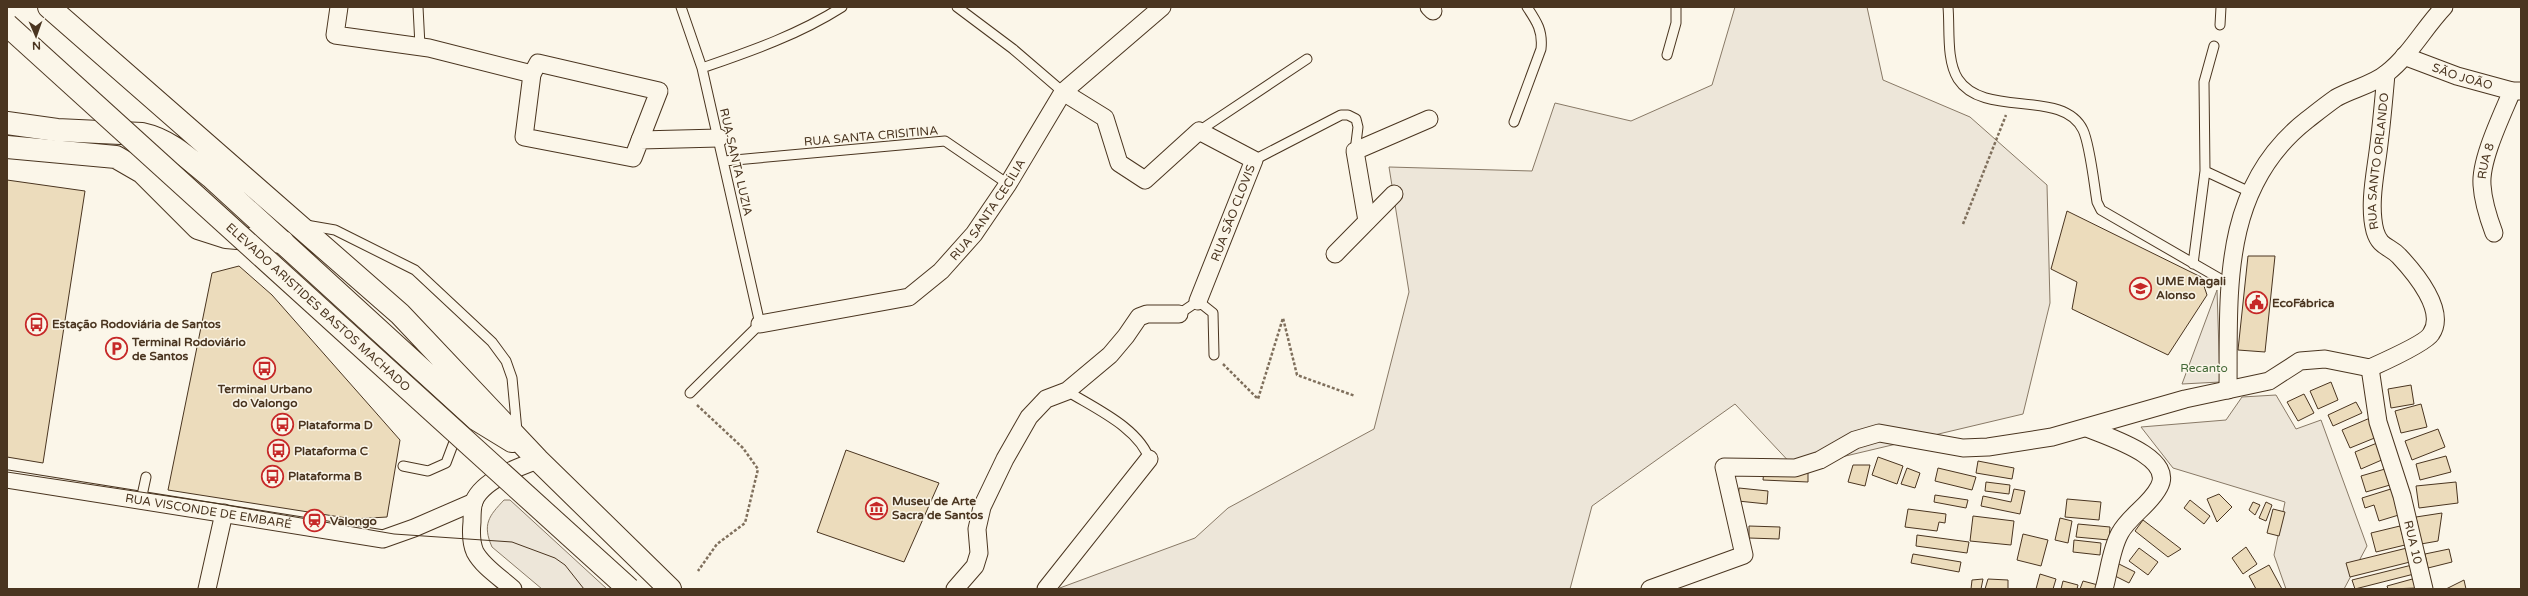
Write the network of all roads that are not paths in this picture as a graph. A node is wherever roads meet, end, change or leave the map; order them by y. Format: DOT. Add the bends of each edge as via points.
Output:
graph roads {
  1 [pos="49,7"];
  2 [pos="339,7"];
  3 [pos="418,7"];
  4 [pos="681,7"];
  5 [pos="842,7"];
  6 [pos="957,7"];
  7 [pos="1162,7"];
  8 [pos="1528,7"];
  9 [pos="1676,7"];
  10 [pos="1948,7"];
  11 [pos="2221,7"];
  12 [pos="2444,7"];
  13 [pos="7,25"];
  14 [pos="2220,25"];
  15 [pos="420,46"];
  16 [pos="2214,46"];
  17 [pos="1667,56"];
  18 [pos="2404,56"];
  19 [pos="1308,60"];
  20 [pos="702,68"];
  21 [pos="532,74"];
  22 [pos="2386,74"];
  23 [pos="2516,91"];
  24 [pos="1063,92"];
  25 [pos="1429,119"];
  26 [pos="1514,122"];
  27 [pos="7,123"];
  28 [pos="1199,131"];
  29 [pos="719,138"];
  30 [pos="640,140"];
  31 [pos="7,147"];
  32 [pos="1355,151"];
  33 [pos="724,160"];
  34 [pos="1254,160"];
  35 [pos="2205,171"];
  36 [pos="1008,184"];
  37 [pos="2250,192"];
  38 [pos="1394,194"];
  39 [pos="1367,221"];
  40 [pos="296,223"];
  41 [pos="2494,233"];
  42 [pos="283,242"];
  43 [pos="1335,254"];
  44 [pos="2193,264"];
  45 [pos="2229,284"];
  46 [pos="1198,301"];
  47 [pos="1179,314"];
  48 [pos="760,324"];
  49 [pos="1214,355"];
  50 [pos="2370,368"];
  51 [pos="467,383"];
  52 [pos="2228,390"];
  53 [pos="1067,391"];
  54 [pos="690,393"];
  55 [pos="463,406"];
  56 [pos="2087,428"];
  57 [pos="517,437"];
  58 [pos="536,458"];
  59 [pos="1150,464"];
  60 [pos="403,466"];
  61 [pos="146,477"];
  62 [pos="7,479"];
  63 [pos="141,500"];
  64 [pos="474,502"];
  65 [pos="224,512"];
  66 [pos="207,589"];
  67 [pos="513,589"];
  68 [pos="629,589"];
  69 [pos="670,589"];
  70 [pos="955,589"];
  71 [pos="1046,589"];
  72 [pos="1650,589"];
  73 [pos="2104,589"];
  74 [pos="2424,589"];
  1 -- 40 [label="main road"];
  2 -- 15 [label="street" via="335,35"];
  3 -- 15 [label="lane"];
  4 -- 20 [label="lane, RUA SANTA LUZIA"];
  5 -- 20 [label="lane" via="815,24"];
  6 -- 24 [label="lane" via="1013,49"];
  7 -- 24 [label="street, RUA SANTA CECÍLIA"];
  8 -- 26 [label="lane" via="1540,26 1541,49"];
  9 -- 17 [label="lane" via="1676,23"];
  10 -- 44 [label="lane" via="1952,62 1958,79 1969,90 1983,98 2052,108 2071,116 2083,130 2097,202 2101,210"];
  11 -- 14 [label="lane"];
  12 -- 18 [label="street, RUA SANTO ORLANDO"];
  13 -- 68 [label="main road, ELEVADO ARISTIDES BASTOS MACHADO, bridge"];
  15 -- 21 [label="street"];
  16 -- 35 [label="lane" via="2204,82"];
  18 -- 22 [label="street, RUA SANTO ORLANDO"];
  18 -- 23 [label="street, SÃO JOÃO" via="2457,76"];
  19 -- 28 [label="lane"];
  20 -- 29 [label="lane, RUA SANTA LUZIA"];
  21 -- 30 [label="street" via="538,62 659,91"];
  21 -- 30 [label="street" via="524,137 633,158"];
  22 -- 37 [label="street, RUA SANTO ORLANDO" via="2336,98 2284,140 2262,169"];
  22 -- 50 [label="street, RUA SANTO ORLANDO" via="2375,179 2375,231 2385,248 2399,255 2424,288 2434,306 2436,324 2431,336"];
  23 -- 41 [label="street, RUA 8" via="2491,144 2482,184 2485,208"];
  24 -- 28 [label="street" via="1105,118 1119,163 1145,180"];
  24 -- 36 [label="street, RUA SANTA CECÍLIA"];
  25 -- 32 [label="street"];
  27 -- 42 [label="main road" via="57,130 142,134 164,141 211,177"];
  28 -- 34 [label="street, RUA SÃO CLOVIS"];
  29 -- 30 [label="street"];
  29 -- 33 [label="lane, RUA SANTA LUZIA"];
  31 -- 42 [label="main road" via="100,155 127,161 142,172 198,228 226,237"];
  32 -- 34 [label="lane" via="1358,127 1356,119 1348,115 1341,116"];
  32 -- 39 [label="street"];
  33 -- 36 [label="lane, RUA SANTA CRISITINA" via="945,141"];
  33 -- 48 [label="lane, RUA SANTA LUZIA"];
  34 -- 46 [label="street, RUA SÃO CLOVIS"];
  35 -- 37 [label="lane"];
  35 -- 44 [label="lane"];
  36 -- 48 [label="street, RUA SANTA CECÍLIA" via="965,245 941,271 909,297"];
  37 -- 45 [label="street, RUA SANTO ORLANDO" via="2235,234"];
  38 -- 39 [label="street"];
  39 -- 43 [label="street"];
  40 -- 51 [label="main road" via="400,314"];
  40 -- 57 [label="lane" via="335,230 415,270 492,342 506,361 512,378"];
  42 -- 55 [label="main road"];
  44 -- 45 [label="lane"];
  45 -- 52 [label="street, RUA SANTO ORLANDO"];
  46 -- 47 [label="lane"];
  46 -- 49 [label="lane" via="1213,313"];
  47 -- 53 [label="street" via="1147,314 1140,317 1110,354"];
  48 -- 54 [label="lane"];
  50 -- 52 [label="street" via="2325,359 2309,359 2295,363 2269,381"];
  50 -- 74 [label="street, RUA 10" via="2378,422 2402,496"];
  51 -- 55 [label="lane"];
  51 -- 57 [label="main road"];
  52 -- 56 [label="street" via="2185,399"];
  53 -- 59 [label="lane" via="1122,427 1138,442"];
  53 -- 70 [label="street" via="1046,399 1033,412 1008,453 982,507 977,529 979,553 975,566"];
  55 -- 58 [label="main road" via="476,419"];
  55 -- 60 [label="lane" via="455,440 446,463 428,471"];
  56 -- 72 [label="street" via="2052,437 1988,447 1963,448 1879,433 1855,440 1820,460 1795,468 1724,467 1744,555"];
  56 -- 73 [label="street" via="2133,447 2150,459 2161,472 2160,486 2120,533"];
  57 -- 58 [label="main road"];
  58 -- 64 [label="street, RUA VISCONDE DE EMBARÉ" via="492,482 483,489"];
  58 -- 69 [label="main road"];
  59 -- 71 [label="street"];
  61 -- 63 [label="lane"];
  62 -- 63 [label="street, RUA VISCONDE DE EMBARÉ"];
  63 -- 65 [label="street, RUA VISCONDE DE EMBARÉ"];
  64 -- 65 [label="street, RUA VISCONDE DE EMBARÉ" via="383,539"];
  64 -- 67 [label="street" via="471,530 476,553"];
  65 -- 66 [label="street"];
}
